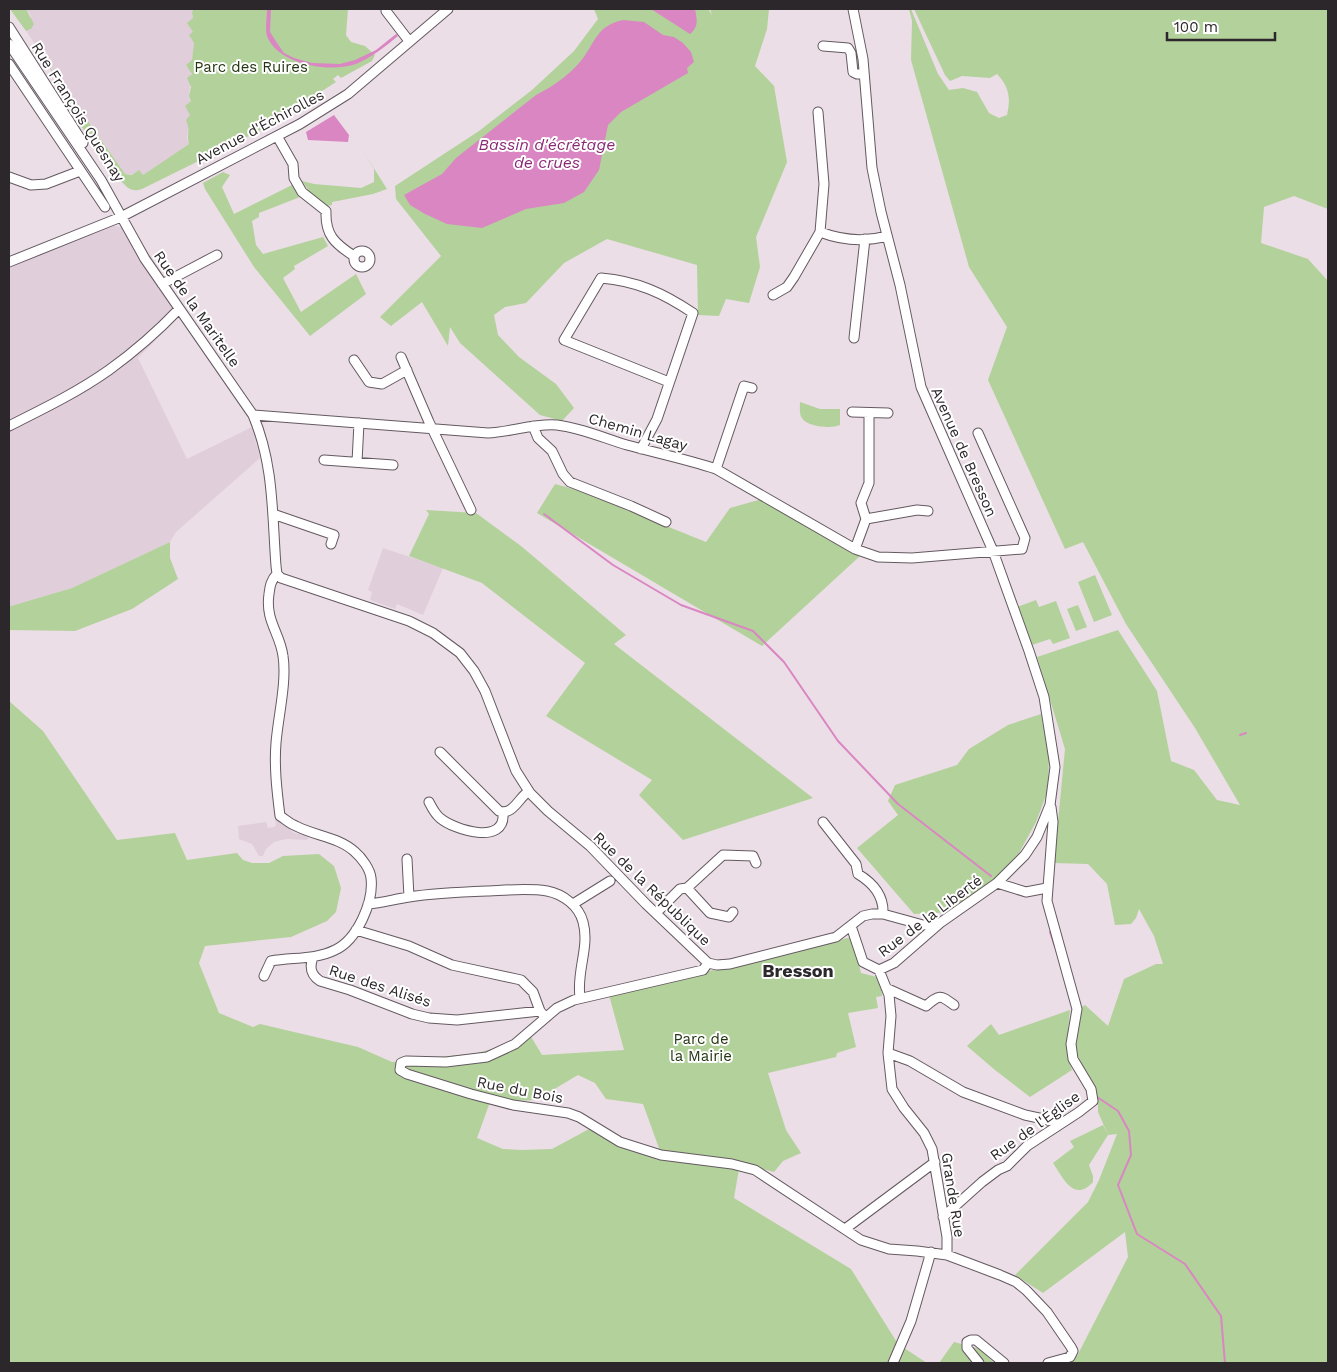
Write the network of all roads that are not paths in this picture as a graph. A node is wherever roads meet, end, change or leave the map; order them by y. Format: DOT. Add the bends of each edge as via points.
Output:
graph roads {
  1 [pos="386,9"];
  2 [pos="448,9"];
  3 [pos="853,9"];
  4 [pos="9,27"];
  5 [pos="404,35"];
  6 [pos="9,44"];
  7 [pos="823,46"];
  8 [pos="9,64"];
  9 [pos="864,74"];
  10 [pos="818,112"];
  11 [pos="277,136"];
  12 [pos="80,171"];
  13 [pos="9,177"];
  14 [pos="105,207"];
  15 [pos="121,217"];
  16 [pos="820,232"];
  17 [pos="888,236"];
  18 [pos="866,239"];
  19 [pos="217,255"];
  20 [pos="354,256"];
  21 [pos="9,262"];
  22 [pos="162,284"];
  23 [pos="773,295"];
  24 [pos="179,309"];
  25 [pos="854,338"];
  26 [pos="401,357"];
  27 [pos="354,360"];
  28 [pos="407,370"];
  29 [pos="670,382"];
  30 [pos="752,388"];
  31 [pos="852,412"];
  32 [pos="869,412"];
  33 [pos="888,413"];
  34 [pos="253,415"];
  35 [pos="278,416"];
  36 [pos="359,423"];
  37 [pos="9,426"];
  38 [pos="533,426"];
  39 [pos="433,428"];
  40 [pos="259,429"];
  41 [pos="978,432"];
  42 [pos="641,449"];
  43 [pos="324,460"];
  44 [pos="357,462"];
  45 [pos="393,465"];
  46 [pos="716,469"];
  47 [pos="471,510"];
  48 [pos="928,511"];
  49 [pos="273,514"];
  50 [pos="866,519"];
  51 [pos="666,522"];
  52 [pos="331,544"];
  53 [pos="854,549"];
  54 [pos="993,551"];
  55 [pos="278,574"];
  56 [pos="440,752"];
  57 [pos="528,791"];
  58 [pos="429,802"];
  59 [pos="1050,805"];
  60 [pos="503,813"];
  61 [pos="823,822"];
  62 [pos="407,859"];
  63 [pos="756,863"];
  64 [pos="610,881"];
  65 [pos="997,883"];
  66 [pos="687,888"];
  67 [pos="1047,888"];
  68 [pos="410,897"];
  69 [pos="368,904"];
  70 [pos="573,904"];
  71 [pos="733,912"];
  72 [pos="656,913"];
  73 [pos="883,914"];
  74 [pos="940,923"];
  75 [pos="851,926"];
  76 [pos="356,930"];
  77 [pos="313,957"];
  78 [pos="708,963"];
  79 [pos="878,970"];
  80 [pos="264,976"];
  81 [pos="886,988"];
  82 [pos="580,998"];
  83 [pos="954,1005"];
  84 [pos="543,1014"];
  85 [pos="888,1053"];
  86 [pos="1062,1123"];
  87 [pos="935,1162"];
  88 [pos="943,1217"];
  89 [pos="845,1229"];
  90 [pos="931,1252"];
  91 [pos="947,1256"];
  92 [pos="893,1363"];
  93 [pos="979,1363"];
  94 [pos="1004,1363"];
  95 [pos="1048,1363"];
  1 -- 5 [label="street"];
  2 -- 5 [label="street, Avenue d'Échirolles"];
  3 -- 9 [label="street, Avenue de Bresson"];
  4 -- 15 [label="street, Rue François Quesnay" via="104,176"];
  5 -- 11 [label="street, Avenue d'Échirolles" via="348,94"];
  6 -- 15 [label="street, Rue François Quesnay" via="101,180"];
  7 -- 9 [label="street" via="848,48 852,72"];
  8 -- 12 [label="street"];
  9 -- 17 [label="street, Avenue de Bresson" via="872,168"];
  10 -- 16 [label="street" via="824,184"];
  11 -- 15 [label="street, Avenue d'Échirolles"];
  11 -- 20 [label="street" via="293,164 294,178 302,192 326,211 328,229 335,243"];
  12 -- 13 [label="street" via="46,184 31,185"];
  12 -- 14 [label="street"];
  15 -- 21 [label="street, Avenue d'Échirolles"];
  15 -- 22 [label="street, Rue de la Maritelle"];
  16 -- 18 [label="street" via="837,238"];
  16 -- 23 [label="street" via="787,287"];
  17 -- 18 [label="street"];
  17 -- 54 [label="street, Avenue de Bresson" via="921,387"];
  18 -- 25 [label="street"];
  19 -- 22 [label="street"];
  22 -- 24 [label="street, Rue de la Maritelle"];
  24 -- 34 [label="street, Rue de la Maritelle"];
  24 -- 37 [label="street" via="109,370"];
  26 -- 28 [label="street"];
  27 -- 28 [label="street" via="369,382 382,384"];
  28 -- 39 [label="street"];
  29 -- 29 [label="street" via="564,340 601,278 639,285 670,298 693,313"];
  29 -- 42 [label="street"];
  30 -- 46 [label="street" via="744,386"];
  31 -- 32 [label="street"];
  32 -- 33 [label="street"];
  32 -- 50 [label="street" via="869,483 862,503"];
  34 -- 35 [label="street, Chemin Lagay"];
  34 -- 40 [label="street"];
  35 -- 36 [label="street, Chemin Lagay"];
  35 -- 40 [label="street"];
  36 -- 39 [label="street, Chemin Lagay"];
  36 -- 44 [label="street"];
  38 -- 39 [label="street, Chemin Lagay" via="488,433"];
  38 -- 42 [label="street, Chemin Lagay" via="574,428"];
  38 -- 51 [label="street" via="570,482"];
  39 -- 47 [label="street"];
  40 -- 49 [label="street" via="271,481"];
  41 -- 54 [label="street, Chemin Lagay" via="1025,538 1022,550"];
  42 -- 46 [label="street, Chemin Lagay"];
  43 -- 44 [label="street"];
  44 -- 45 [label="street"];
  46 -- 53 [label="street, Chemin Lagay"];
  48 -- 50 [label="street"];
  49 -- 52 [label="street" via="334,535"];
  49 -- 55 [label="street"];
  50 -- 53 [label="street"];
  53 -- 54 [label="street, Chemin Lagay" via="878,557 912,558"];
  54 -- 59 [label="street, Avenue de Bresson" via="1044,697 1055,767"];
  55 -- 57 [label="street, Rue de la République" via="288,581 409,621 433,632 460,653 485,691 516,771"];
  55 -- 69 [label="street" via="272,579 268,604 284,668 276,745 280,816 296,827 341,843 356,852 371,876"];
  56 -- 60 [label="street"];
  57 -- 60 [label="street"];
  57 -- 72 [label="street, Rue de la République" via="590,846"];
  58 -- 60 [label="street" via="442,820 485,833 496,830"];
  59 -- 65 [label="street, Avenue de Bresson" via="1037,837 1025,855"];
  59 -- 67 [label="street, Rue de l'Église" via="1053,822"];
  61 -- 73 [label="street" via="856,864 858,874 868,880 883,902"];
  62 -- 68 [label="street"];
  63 -- 66 [label="street" via="753,856 723,855"];
  64 -- 70 [label="street"];
  65 -- 67 [label="street" via="1026,892"];
  65 -- 74 [label="street, Rue de la Liberté"];
  66 -- 71 [label="street" via="710,913 729,916"];
  66 -- 72 [label="street" via="680,889"];
  67 -- 86 [label="street, Rue de l'Église" via="1047,901 1078,1009 1071,1044 1074,1059 1091,1089 1093,1101"];
  68 -- 69 [label="street"];
  68 -- 70 [label="street" via="508,890 547,891"];
  69 -- 76 [label="street"];
  70 -- 82 [label="street" via="585,932"];
  72 -- 78 [label="street, Rue de la République"];
  73 -- 74 [label="street, Rue de la République" via="923,925"];
  73 -- 75 [label="street, Rue de la République" via="863,916"];
  74 -- 79 [label="street, Rue de la Liberté" via="894,963"];
  75 -- 78 [label="street, Rue de la République" via="836,937 730,964"];
  75 -- 79 [label="street, Grande Rue" via="863,962"];
  76 -- 77 [label="street" via="336,950"];
  76 -- 84 [label="street" via="409,946 452,965 521,980 533,992"];
  77 -- 80 [label="street" via="271,961"];
  77 -- 84 [label="street, Rue des Alisés" via="312,972 320,981 421,1016 457,1020"];
  78 -- 82 [label="street, Rue du Bois" via="696,972"];
  79 -- 81 [label="street, Grande Rue"];
  81 -- 83 [label="street" via="926,1006 941,996"];
  81 -- 85 [label="street, Grande Rue" via="891,1016"];
  82 -- 84 [label="street, Rue du Bois"];
  84 -- 89 [label="street, Rue du Bois" via="527,1036 487,1057 446,1062 406,1061 400,1064 400,1070 513,1105 568,1113 620,1142 662,1155 755,1170"];
  85 -- 86 [label="street" via="910,1061 962,1092"];
  85 -- 87 [label="street, Grande Rue" via="892,1089 924,1133"];
  86 -- 88 [label="street, Rue de l'Église" via="1027,1146"];
  87 -- 88 [label="street, Grande Rue"];
  87 -- 89 [label="street"];
  88 -- 91 [label="street, Grande Rue"];
  89 -- 90 [label="street, Rue du Bois" via="877,1246"];
  90 -- 91 [label="street, Rue du Bois"];
  90 -- 92 [label="street" via="911,1321"];
  91 -- 95 [label="street, Rue du Bois" via="1000,1274 1031,1295 1073,1351 1070,1357"];
  93 -- 94 [label="street" via="967,1348 967,1342 971,1340 976,1340"];
}
